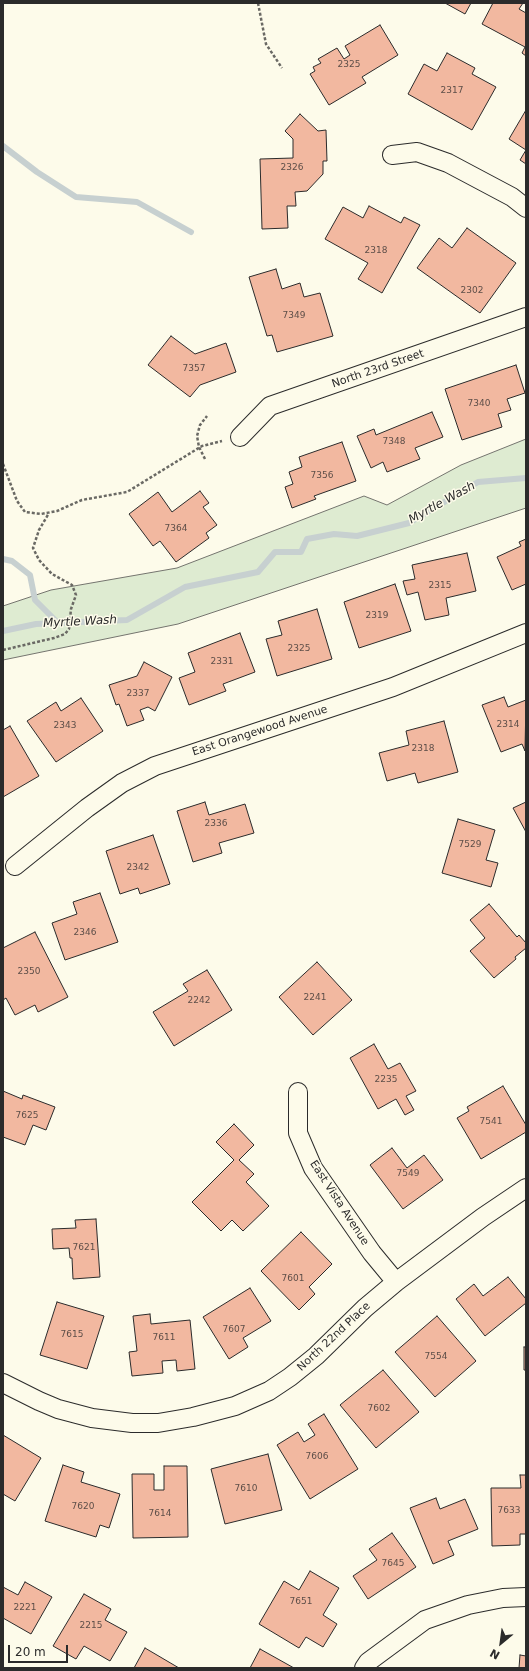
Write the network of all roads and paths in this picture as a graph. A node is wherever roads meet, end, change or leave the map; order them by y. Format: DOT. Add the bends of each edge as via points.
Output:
graph roads {
  1 [pos="258,3"];
  2 [pos="282,68"];
  3 [pos="392,155"];
  4 [pos="526,208"];
  5 [pos="526,317"];
  6 [pos="207,416"];
  7 [pos="240,437"];
  8 [pos="199,448"];
  9 [pos="205,459"];
  10 [pos="3,464"];
  11 [pos="50,512"];
  12 [pos="526,633"];
  13 [pos="3,650"];
  14 [pos="15,866"];
  15 [pos="298,1092"];
  16 [pos="526,1188"];
  17 [pos="396,1282"];
  18 [pos="3,1383"];
  19 [pos="526,1597"];
  20 [pos="364,1668"];
  1 -- 2 [label="path" via="266,44"];
  3 -- 4 [label="street" via="417,152 448,163 512,197"];
  5 -- 7 [label="street, North 23rd Street" via="270,406"];
  6 -- 8 [label="path" via="200,425 197,436"];
  7 -- 8 [label="path"];
  8 -- 9 [label="path"];
  8 -- 11 [label="path" via="127,492 82,500"];
  10 -- 11 [label="path" via="17,501 25,512"];
  11 -- 13 [label="path" via="39,530 34,548 52,574 72,585 76,595 71,609 69,629 65,634 54,638"];
  12 -- 14 [label="street, East Orangewood Avenue" via="393,687 155,766 122,783"];
  15 -- 17 [label="street, East Vista Avenue" via="298,1133 313,1168 372,1254"];
  16 -- 17 [label="street, North 22nd Place"];
  17 -- 18 [label="street, North 22nd Place" via="290,1377 235,1406 193,1417 158,1423 92,1418 39,1401"];
  19 -- 20 [label="street" via="468,1604 425,1620 368,1662"];
}
